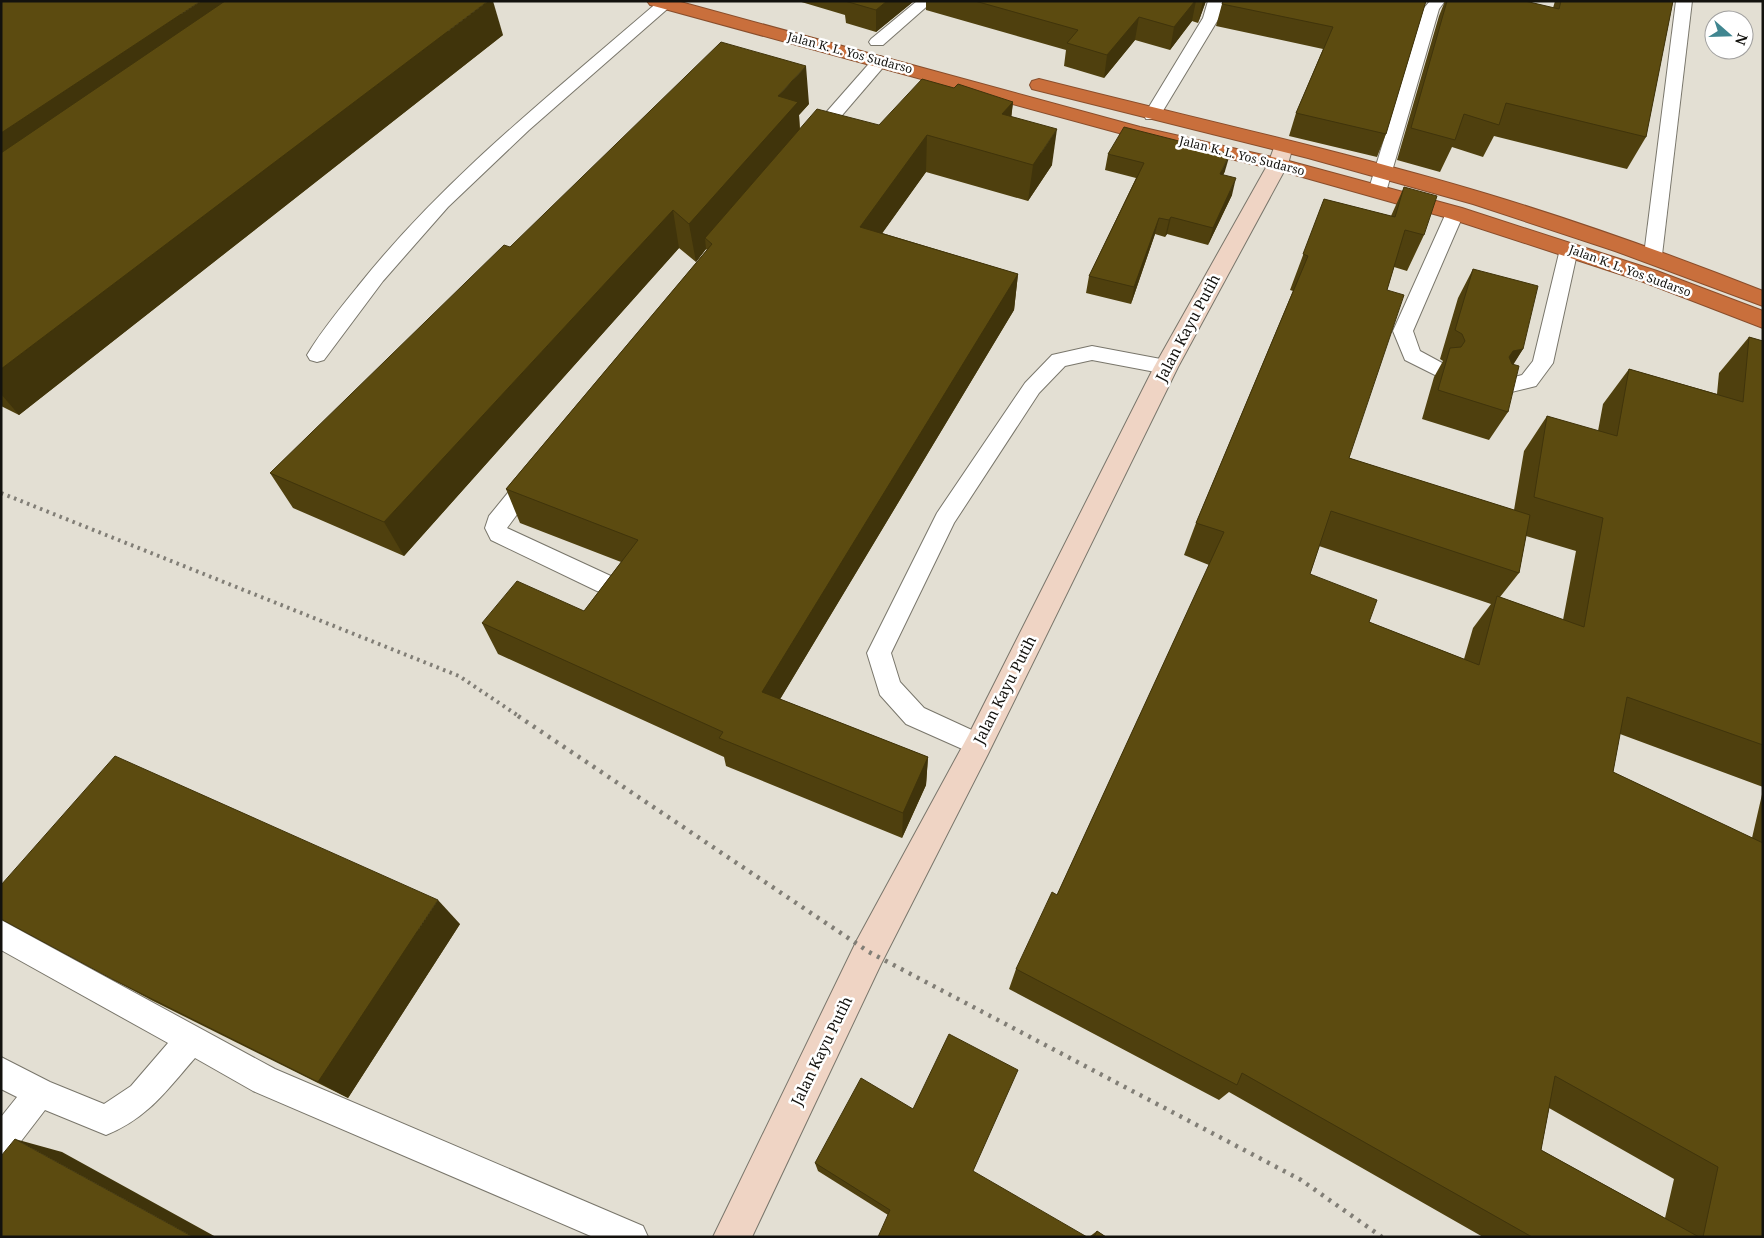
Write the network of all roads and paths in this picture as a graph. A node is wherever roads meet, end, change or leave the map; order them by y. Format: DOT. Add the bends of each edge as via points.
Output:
graph roads {
  1 [pos="720,1"];
  2 [pos="926,1"];
  3 [pos="1216,1"];
  4 [pos="1438,1"];
  5 [pos="1684,1"];
  6 [pos="660,2"];
  7 [pos="877,42"];
  8 [pos="896,47"];
  9 [pos="880,61"];
  10 [pos="1020,80"];
  11 [pos="1152,115"];
  12 [pos="800,154"];
  13 [pos="1280,155"];
  14 [pos="1381,182"];
  15 [pos="1455,213"];
  16 [pos="1569,249"];
  17 [pos="1653,256"];
  18 [pos="1763,299"];
  19 [pos="1763,320"];
  20 [pos="317,355"];
  21 [pos="1166,367"];
  22 [pos="1437,369"];
  23 [pos="1503,387"];
  24 [pos="541,468"];
  25 [pos="605,584"];
  26 [pos="978,745"];
  27 [pos="1,934"];
  28 [pos="191,1039"];
  29 [pos="1,1072"];
  30 [pos="40,1093"];
  31 [pos="1,1142"];
  32 [pos="632,1237"];
  33 [pos="732,1237"];
  1 -- 7 [label="highway, Jalan K. L. Yos Sudarso"];
  2 -- 7 [label="lane"];
  3 -- 11 [label="lane" via="1210,18"];
  4 -- 14 [label="lane" via="1432,8"];
  5 -- 17 [label="lane"];
  6 -- 9 [label="highway, Jalan K. L. Yos Sudarso"];
  6 -- 20 [label="lane" via="440,204 363,292"];
  7 -- 8 [label="highway, Jalan K. L. Yos Sudarso"];
  9 -- 12 [label="lane"];
  9 -- 13 [label="highway, Jalan K. L. Yos Sudarso" via="1137,132"];
  10 -- 11 [label="highway, Jalan K. L. Yos Sudarso"];
  11 -- 13 [label="highway, Jalan K. L. Yos Sudarso"];
  13 -- 14 [label="highway, Jalan K. L. Yos Sudarso"];
  13 -- 21 [label="street, Jalan Kayu Putih"];
  14 -- 15 [label="highway, Jalan K. L. Yos Sudarso"];
  14 -- 17 [label="highway, Jalan K. L. Yos Sudarso" via="1479,199"];
  15 -- 16 [label="highway, Jalan K. L. Yos Sudarso"];
  15 -- 22 [label="lane" via="1403,331 1412,355"];
  16 -- 19 [label="highway, Jalan K. L. Yos Sudarso"];
  16 -- 23 [label="lane" via="1543,363 1529,381"];
  17 -- 18 [label="highway, Jalan K. L. Yos Sudarso"];
  21 -- 26 [label="street, Jalan Kayu Putih"];
  21 -- 26 [label="lane" via="1092,353 1059,360 1032,388 945,519 879,653 890,687 915,716"];
  24 -- 25 [label="lane" via="497,522 499,534"];
  26 -- 33 [label="street, Jalan Kayu Putih" via="869,952"];
  27 -- 28 [label="lane"];
  28 -- 30 [label="lane" via="142,1097 106,1120"];
  28 -- 32 [label="lane" via="264,1080"];
  29 -- 30 [label="lane"];
  30 -- 31 [label="lane"];
}
